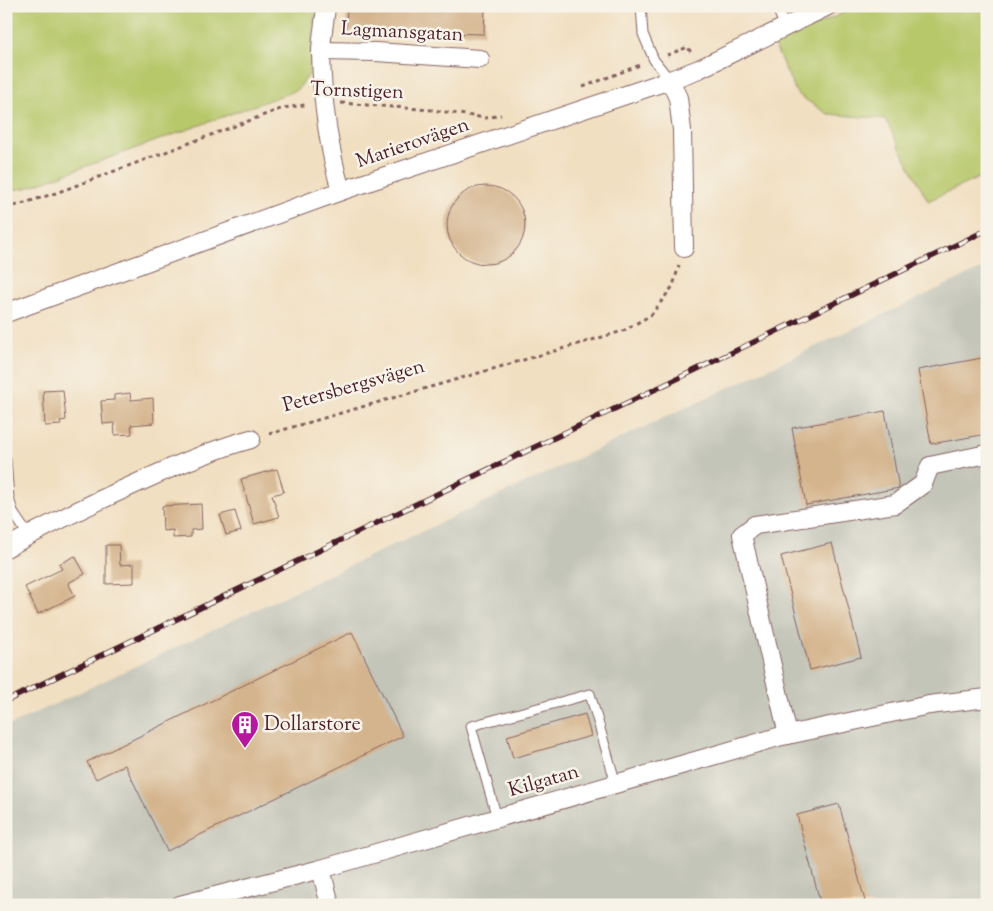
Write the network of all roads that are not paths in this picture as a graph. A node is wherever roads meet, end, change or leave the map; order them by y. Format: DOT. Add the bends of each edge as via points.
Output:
graph roads {
  1 [pos="326,6"];
  2 [pos="641,6"];
  3 [pos="776,6"];
  4 [pos="828,6"];
  5 [pos="785,27"];
  6 [pos="321,51"];
  7 [pos="480,59"];
  8 [pos="670,80"];
  9 [pos="341,191"];
  10 [pos="684,248"];
  11 [pos="6,313"];
  12 [pos="251,439"];
  13 [pos="987,454"];
  14 [pos="6,459"];
  15 [pos="29,536"];
  16 [pos="6,548"];
  17 [pos="987,698"];
  18 [pos="783,736"];
  19 [pos="616,784"];
  20 [pos="498,818"];
  21 [pos="321,869"];
  22 [pos="180,905"];
  23 [pos="330,905"];
  1 -- 6 [label="street, Lagmansgatan"];
  2 -- 8 [label="lane" via="643,34 654,60"];
  3 -- 5 [label="lane"];
  4 -- 5 [label="street, Marierovägen"];
  5 -- 8 [label="street, Marierovägen"];
  6 -- 7 [label="street, Lagmansgatan"];
  6 -- 9 [label="street, Lagmansgatan" via="324,102"];
  8 -- 9 [label="street, Marierovägen"];
  8 -- 10 [label="street" via="678,98 682,130"];
  9 -- 11 [label="street, Marierovägen"];
  12 -- 15 [label="street" via="222,447 159,473"];
  13 -- 18 [label="street" via="930,466 923,484 895,504 755,525 742,535"];
  14 -- 15 [label="lane" via="9,499 14,514"];
  15 -- 16 [label="street"];
  17 -- 18 [label="street, Kilgatan" via="929,705"];
  18 -- 19 [label="street, Kilgatan"];
  19 -- 20 [label="street, Kilgatan"];
  19 -- 20 [label="lane" via="590,694 471,726"];
  20 -- 21 [label="street, Kilgatan"];
  21 -- 22 [label="street, Kilgatan"];
  21 -- 23 [label="street"];
}
